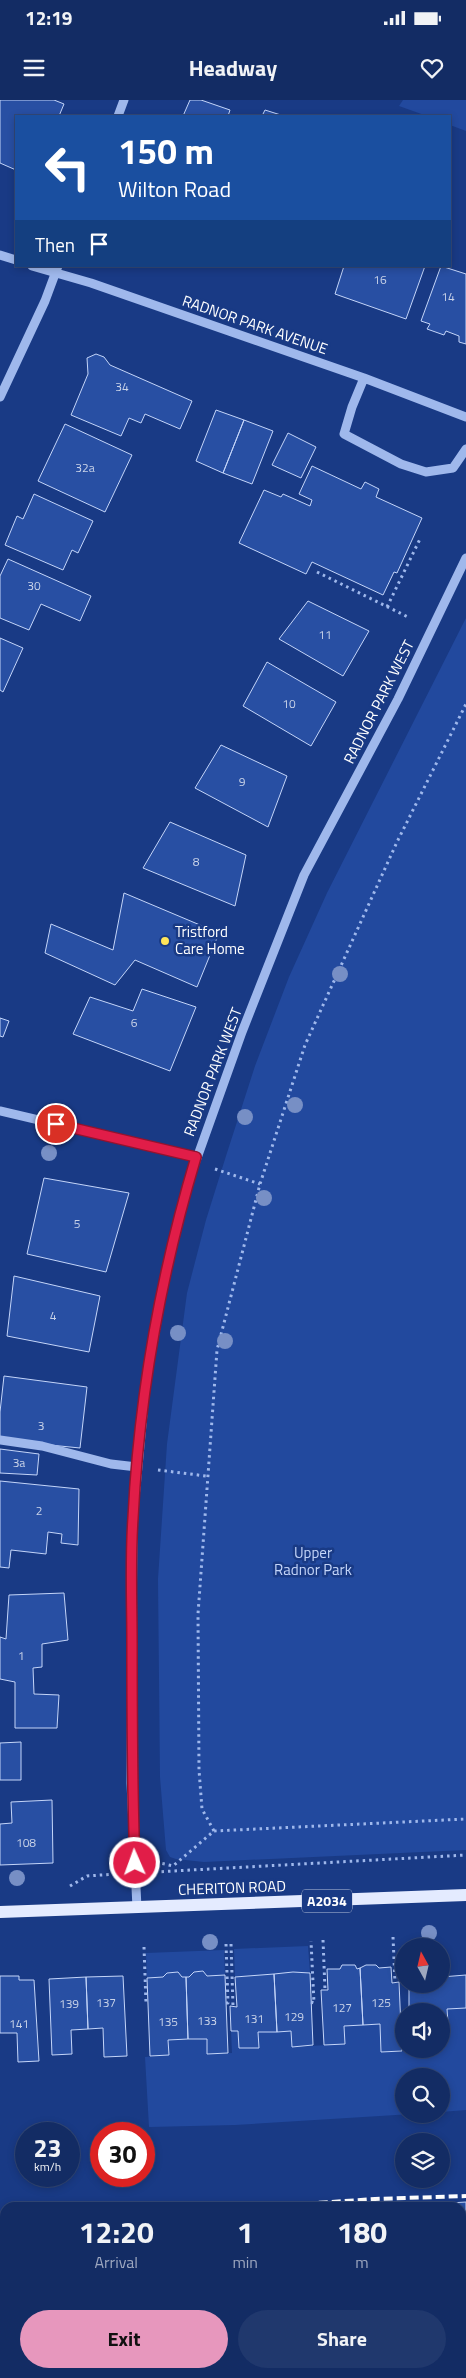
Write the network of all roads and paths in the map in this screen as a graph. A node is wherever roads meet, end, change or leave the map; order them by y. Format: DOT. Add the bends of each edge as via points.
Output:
graph roads {
  1 [pos="124,100"];
  2 [pos="118,115"];
  3 [pos="0,255"];
  4 [pos="15,260"];
  5 [pos="38,267"];
  6 [pos="57,270"];
  7 [pos="364,378"];
  8 [pos="0,397"];
  9 [pos="466,417"];
  10 [pos="466,449"];
  11 [pos="420,539"];
  12 [pos="466,558"];
  13 [pos="316,572"];
  14 [pos="387,607"];
  15 [pos="410,618"];
  16 [pos="466,704"];
  17 [pos="0,1110"];
  18 [pos="196,1157"];
  19 [pos="215,1169"];
  20 [pos="260,1184"];
  21 [pos="0,1440"];
  22 [pos="137,1467"];
  23 [pos="158,1470"];
  24 [pos="206,1476"];
  25 [pos="466,1819"];
  26 [pos="214,1831"];
  27 [pos="466,1856"];
  28 [pos="135,1863"];
  29 [pos="156,1872"];
  30 [pos="466,1895"];
  31 [pos="137,1908"];
  32 [pos="0,1912"];
  33 [pos="393,1937"];
  34 [pos="323,1940"];
  35 [pos="311,1941"];
  36 [pos="226,1944"];
  37 [pos="231,1944"];
  38 [pos="144,1947"];
  39 [pos="395,1982"];
  40 [pos="325,1990"];
  41 [pos="311,2002"];
  42 [pos="226,2003"];
  43 [pos="148,2004"];
  44 [pos="233,2006"];
  1 -- 2 [label="street"];
  3 -- 4 [label="street"];
  5 -- 6 [label="street, RADNOR PARK AVENUE"];
  6 -- 7 [label="street, RADNOR PARK AVENUE"];
  6 -- 8 [label="street"];
  7 -- 9 [label="street, RADNOR PARK AVENUE"];
  7 -- 10 [label="street" via="344,434 401,464 426,472 453,468"];
  11 -- 14 [label="path"];
  12 -- 18 [label="street, RADNOR PARK WEST" via="398,699 304,876"];
  13 -- 14 [label="path"];
  14 -- 15 [label="path"];
  16 -- 20 [label="path" via="397,842 305,1045"];
  17 -- 18 [label="street"];
  18 -- 22 [label="street, RADNOR PARK WEST" via="164,1283 146,1382"];
  19 -- 20 [label="path"];
  20 -- 24 [label="path" via="217,1350"];
  21 -- 22 [label="street"];
  22 -- 28 [label="street, RADNOR PARK WEST" via="132,1519 131,1783"];
  23 -- 24 [label="path"];
  24 -- 26 [label="path" via="198,1614 200,1770 202,1809"];
  25 -- 26 [label="path"];
  26 -- 28 [label="path" via="173,1866 160,1862"];
  27 -- 29 [label="path"];
  28 -- 31 [label="street, RADNOR PARK WEST"];
  30 -- 31 [label="main road, CHERITON ROAD / A2034"];
  31 -- 32 [label="main road, CHERITON ROAD / A2034"];
  33 -- 39 [label="path"];
  34 -- 40 [label="path"];
  35 -- 41 [label="path" via="314,2002"];
  36 -- 42 [label="path"];
  37 -- 44 [label="path"];
  38 -- 43 [label="path"];
}
